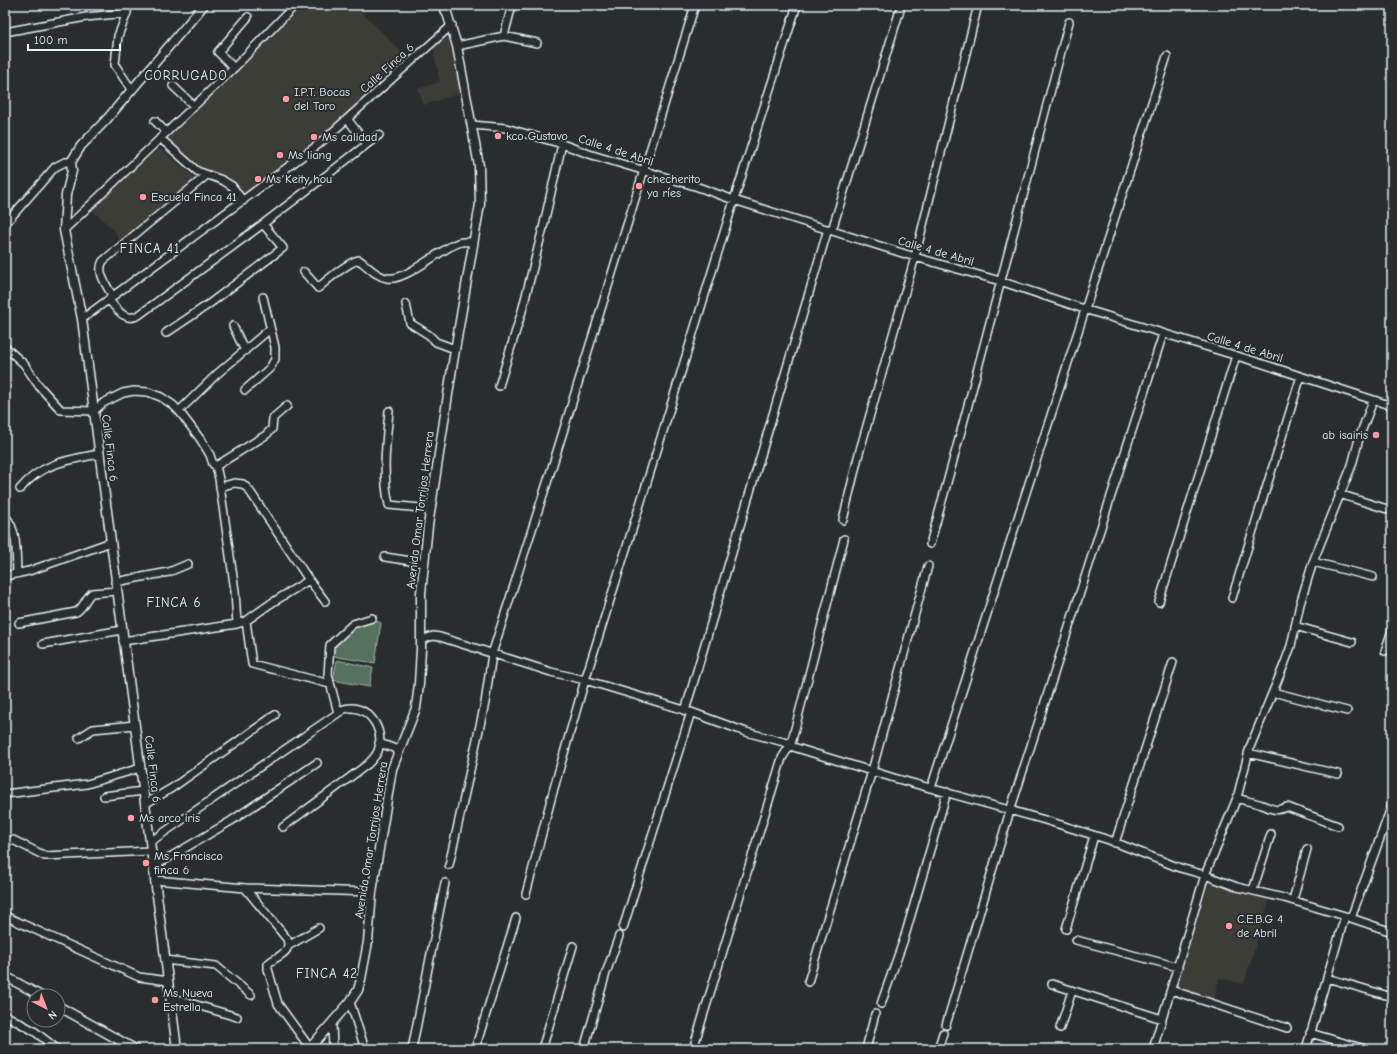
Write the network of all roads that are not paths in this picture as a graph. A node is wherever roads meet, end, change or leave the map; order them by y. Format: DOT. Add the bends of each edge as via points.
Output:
graph roads {
  1 [pos="295,5"];
  2 [pos="442,5"];
  3 [pos="512,5"];
  4 [pos="694,5"];
  5 [pos="798,5"];
  6 [pos="978,5"];
  7 [pos="201,6"];
  8 [pos="127,9"];
  9 [pos="447,9"];
  10 [pos="900,10"];
  11 [pos="248,17"];
  12 [pos="1069,22"];
  13 [pos="452,25"];
  14 [pos="5,32"];
  15 [pos="504,36"];
  16 [pos="537,43"];
  17 [pos="457,46"];
  18 [pos="1167,56"];
  19 [pos="234,68"];
  20 [pos="173,86"];
  21 [pos="132,89"];
  22 [pos="194,106"];
  23 [pos="348,120"];
  24 [pos="155,121"];
  25 [pos="472,125"];
  26 [pos="166,132"];
  27 [pos="379,135"];
  28 [pos="160,138"];
  29 [pos="367,144"];
  30 [pos="562,144"];
  31 [pos="71,162"];
  32 [pos="644,171"];
  33 [pos="207,175"];
  34 [pos="243,200"];
  35 [pos="734,200"];
  36 [pos="6,220"];
  37 [pos="263,224"];
  38 [pos="64,230"];
  39 [pos="830,230"];
  40 [pos="473,242"];
  41 [pos="915,257"];
  42 [pos="304,272"];
  43 [pos="1000,281"];
  44 [pos="263,297"];
  45 [pos="111,298"];
  46 [pos="406,304"];
  47 [pos="1084,309"];
  48 [pos="82,319"];
  49 [pos="233,326"];
  50 [pos="270,329"];
  51 [pos="166,333"];
  52 [pos="1164,334"];
  53 [pos="5,347"];
  54 [pos="455,349"];
  55 [pos="245,351"];
  56 [pos="1236,356"];
  57 [pos="1301,376"];
  58 [pos="499,386"];
  59 [pos="245,390"];
  60 [pos="1373,401"];
  61 [pos="287,406"];
  62 [pos="1392,406"];
  63 [pos="94,410"];
  64 [pos="389,410"];
  65 [pos="179,411"];
  66 [pos="98,454"];
  67 [pos="216,466"];
  68 [pos="220,487"];
  69 [pos="20,489"];
  70 [pos="1339,494"];
  71 [pos="431,509"];
  72 [pos="1386,509"];
  73 [pos="6,517"];
  74 [pos="843,520"];
  75 [pos="844,539"];
  76 [pos="111,542"];
  77 [pos="930,544"];
  78 [pos="385,557"];
  79 [pos="1313,562"];
  80 [pos="424,563"];
  81 [pos="188,564"];
  82 [pos="928,566"];
  83 [pos="17,574"];
  84 [pos="5,576"];
  85 [pos="1373,577"];
  86 [pos="309,580"];
  87 [pos="115,582"];
  88 [pos="117,590"];
  89 [pos="1232,598"];
  90 [pos="325,601"];
  91 [pos="1159,602"];
  92 [pos="372,618"];
  93 [pos="246,621"];
  94 [pos="19,623"];
  95 [pos="237,624"];
  96 [pos="1295,626"];
  97 [pos="122,630"];
  98 [pos="1392,630"];
  99 [pos="421,640"];
  100 [pos="123,641"];
  101 [pos="1352,642"];
  102 [pos="42,644"];
  103 [pos="1386,651"];
  104 [pos="492,654"];
  105 [pos="1173,662"];
  106 [pos="585,680"];
  107 [pos="330,684"];
  108 [pos="1273,692"];
  109 [pos="1347,711"];
  110 [pos="688,712"];
  111 [pos="338,713"];
  112 [pos="275,715"];
  113 [pos="135,725"];
  114 [pos="79,738"];
  115 [pos="379,743"];
  116 [pos="791,744"];
  117 [pos="399,750"];
  118 [pos="1248,752"];
  119 [pos="317,763"];
  120 [pos="140,768"];
  121 [pos="872,771"];
  122 [pos="1338,774"];
  123 [pos="931,788"];
  124 [pos="143,791"];
  125 [pos="947,792"];
  126 [pos="5,795"];
  127 [pos="104,796"];
  128 [pos="1237,798"];
  129 [pos="145,804"];
  130 [pos="1392,805"];
  131 [pos="1010,811"];
  132 [pos="1338,826"];
  133 [pos="283,827"];
  134 [pos="1271,834"];
  135 [pos="1094,836"];
  136 [pos="5,841"];
  137 [pos="150,842"];
  138 [pos="1115,843"];
  139 [pos="1307,849"];
  140 [pos="151,851"];
  141 [pos="449,865"];
  142 [pos="153,867"];
  143 [pos="1205,875"];
  144 [pos="155,880"];
  145 [pos="445,883"];
  146 [pos="245,888"];
  147 [pos="1253,890"];
  148 [pos="372,892"];
  149 [pos="526,894"];
  150 [pos="1293,900"];
  151 [pos="5,916"];
  152 [pos="1348,917"];
  153 [pos="516,918"];
  154 [pos="319,928"];
  155 [pos="623,928"];
  156 [pos="1066,929"];
  157 [pos="1392,932"];
  158 [pos="619,936"];
  159 [pos="1076,940"];
  160 [pos="288,946"];
  161 [pos="574,946"];
  162 [pos="165,960"];
  163 [pos="1178,967"];
  164 [pos="5,976"];
  165 [pos="1327,978"];
  166 [pos="168,981"];
  167 [pos="808,982"];
  168 [pos="1052,984"];
  169 [pos="27,988"];
  170 [pos="1171,990"];
  171 [pos="1072,991"];
  172 [pos="251,995"];
  173 [pos="170,997"];
  174 [pos="1392,997"];
  175 [pos="350,1002"];
  176 [pos="881,1004"];
  177 [pos="66,1010"];
  178 [pos="875,1014"];
  179 [pos="5,1015"];
  180 [pos="237,1017"];
  181 [pos="1162,1019"];
  182 [pos="332,1023"];
  183 [pos="946,1025"];
  184 [pos="1060,1028"];
  185 [pos="1286,1028"];
  186 [pos="943,1033"];
  187 [pos="1310,1033"];
  188 [pos="57,1049"];
  189 [pos="135,1049"];
  190 [pos="177,1049"];
  191 [pos="309,1049"];
  192 [pos="333,1049"];
  193 [pos="365,1049"];
  194 [pos="412,1049"];
  195 [pos="475,1049"];
  196 [pos="542,1049"];
  197 [pos="584,1049"];
  198 [pos="693,1049"];
  199 [pos="866,1049"];
  200 [pos="938,1049"];
  201 [pos="1154,1049"];
  202 [pos="1306,1049"];
  203 [pos="1365,1049"];
  1 -- 19 [label="street"];
  2 -- 9 [label="street, Avenida Omar Torrijos Herrera"];
  3 -- 15 [label="street"];
  4 -- 32 [label="street"];
  5 -- 35 [label="street"];
  6 -- 41 [label="street"];
  7 -- 21 [label="street"];
  8 -- 14 [label="street"];
  8 -- 21 [label="street" via="118,36 115,65"];
  9 -- 13 [label="street, Avenida Omar Torrijos Herrera"];
  10 -- 39 [label="street"];
  11 -- 19 [label="street" via="218,52"];
  12 -- 43 [label="street"];
  13 -- 17 [label="street, Avenida Omar Torrijos Herrera"];
  13 -- 23 [label="street, Calle Finca 6"];
  15 -- 16 [label="street"];
  15 -- 17 [label="street"];
  17 -- 25 [label="street, Avenida Omar Torrijos Herrera"];
  18 -- 47 [label="street"];
  19 -- 22 [label="street"];
  20 -- 22 [label="street"];
  21 -- 31 [label="street" via="80,146"];
  22 -- 26 [label="street"];
  23 -- 29 [label="street"];
  23 -- 34 [label="street, Calle Finca 6"];
  24 -- 26 [label="street"];
  25 -- 30 [label="street, Calle 4 de Abril" via="506,128"];
  25 -- 40 [label="street, Avenida Omar Torrijos Herrera" via="480,184 480,204"];
  26 -- 28 [label="street"];
  27 -- 29 [label="street"];
  28 -- 33 [label="street" via="197,171"];
  28 -- 38 [label="street"];
  29 -- 37 [label="street"];
  30 -- 32 [label="street, Calle 4 de Abril"];
  30 -- 58 [label="street" via="522,311"];
  31 -- 36 [label="street" via="55,167"];
  31 -- 38 [label="street"];
  32 -- 35 [label="street, Calle 4 de Abril"];
  32 -- 104 [label="street"];
  33 -- 34 [label="street" via="232,186"];
  33 -- 45 [label="street" via="100,264 100,273"];
  34 -- 45 [label="street, Calle Finca 6"];
  35 -- 39 [label="street, Calle 4 de Abril"];
  35 -- 106 [label="street"];
  37 -- 45 [label="street" via="135,317 123,316"];
  37 -- 51 [label="street" via="283,248"];
  38 -- 48 [label="street"];
  39 -- 41 [label="street, Calle 4 de Abril"];
  39 -- 110 [label="street"];
  40 -- 42 [label="street" via="458,242 394,278 377,274 359,260 346,266 318,288"];
  40 -- 54 [label="street, Avenida Omar Torrijos Herrera"];
  41 -- 43 [label="street, Calle 4 de Abril"];
  41 -- 74 [label="street" via="858,457"];
  43 -- 47 [label="street, Calle 4 de Abril"];
  43 -- 77 [label="street"];
  44 -- 50 [label="street"];
  45 -- 48 [label="street, Calle Finca 6"];
  46 -- 54 [label="street" via="410,323 436,342"];
  47 -- 52 [label="street, Calle 4 de Abril"];
  47 -- 123 [label="street"];
  48 -- 63 [label="street, Calle Finca 6"];
  49 -- 55 [label="street"];
  50 -- 55 [label="street"];
  50 -- 59 [label="street" via="275,358 270,368"];
  52 -- 56 [label="street, Calle 4 de Abril"];
  52 -- 131 [label="street"];
  53 -- 63 [label="street" via="24,364 39,386 61,410"];
  54 -- 71 [label="street, Avenida Omar Torrijos Herrera"];
  55 -- 65 [label="street"];
  56 -- 57 [label="street, Calle 4 de Abril"];
  56 -- 91 [label="street"];
  57 -- 60 [label="street, Calle 4 de Abril"];
  57 -- 89 [label="street"];
  60 -- 62 [label="street, Calle 4 de Abril"];
  60 -- 70 [label="street" via="1352,465"];
  61 -- 67 [label="street" via="273,418 272,429 266,435"];
  63 -- 65 [label="street" via="103,403 134,391 148,392 161,397"];
  63 -- 66 [label="street, Calle Finca 6"];
  64 -- 71 [label="street" via="384,452 389,505"];
  65 -- 67 [label="street" via="201,440"];
  66 -- 69 [label="street" via="48,467 36,473"];
  66 -- 76 [label="street, Calle Finca 6"];
  67 -- 68 [label="street"];
  68 -- 86 [label="street" via="234,483 243,484 249,490"];
  68 -- 95 [label="street" via="235,591"];
  70 -- 72 [label="street"];
  70 -- 79 [label="street"];
  71 -- 80 [label="street, Avenida Omar Torrijos Herrera"];
  73 -- 83 [label="street" via="12,524"];
  75 -- 116 [label="street"];
  76 -- 83 [label="street"];
  76 -- 87 [label="street, Calle Finca 6"];
  78 -- 80 [label="street"];
  79 -- 85 [label="street"];
  79 -- 96 [label="street"];
  80 -- 99 [label="street, Avenida Omar Torrijos Herrera"];
  81 -- 87 [label="street" via="169,572"];
  82 -- 121 [label="street"];
  83 -- 84 [label="street"];
  86 -- 90 [label="street"];
  86 -- 93 [label="street"];
  87 -- 88 [label="street, Calle Finca 6"];
  88 -- 94 [label="street" via="92,594 76,612"];
  88 -- 97 [label="street, Calle Finca 6"];
  92 -- 107 [label="street" via="353,624 330,645"];
  93 -- 95 [label="street"];
  93 -- 107 [label="street" via="252,664"];
  95 -- 100 [label="street"];
  96 -- 101 [label="street"];
  96 -- 108 [label="street" via="1291,646"];
  97 -- 100 [label="street, Calle Finca 6"];
  97 -- 102 [label="street"];
  98 -- 103 [label="street"];
  99 -- 104 [label="street" via="433,636 440,637"];
  99 -- 117 [label="street, Avenida Omar Torrijos Herrera" via="420,684 416,708"];
  100 -- 113 [label="street, Calle Finca 6"];
  104 -- 106 [label="street"];
  104 -- 141 [label="street" via="485,704"];
  105 -- 138 [label="street"];
  106 -- 110 [label="street"];
  106 -- 149 [label="street"];
  107 -- 111 [label="street"];
  108 -- 109 [label="street"];
  108 -- 118 [label="street"];
  110 -- 116 [label="street"];
  110 -- 155 [label="street"];
  111 -- 115 [label="street" via="350,707 368,713 377,725"];
  111 -- 137 [label="street"];
  112 -- 129 [label="street" via="172,788"];
  113 -- 114 [label="street" via="93,729"];
  113 -- 120 [label="street, Calle Finca 6"];
  115 -- 117 [label="street"];
  115 -- 133 [label="street" via="378,751 368,764"];
  116 -- 121 [label="street" via="790,746"];
  116 -- 198 [label="street" via="782,758"];
  117 -- 148 [label="street, Avenida Omar Torrijos Herrera" via="392,769"];
  118 -- 122 [label="street"];
  118 -- 128 [label="street"];
  119 -- 142 [label="street" via="231,820"];
  120 -- 124 [label="street, Calle Finca 6"];
  120 -- 126 [label="street" via="87,784"];
  121 -- 123 [label="street"];
  121 -- 167 [label="street"];
  123 -- 125 [label="street"];
  124 -- 127 [label="street"];
  124 -- 129 [label="street, Calle Finca 6"];
  125 -- 131 [label="street"];
  125 -- 176 [label="street" via="904,939"];
  128 -- 132 [label="street" via="1269,809 1287,807"];
  128 -- 143 [label="street"];
  129 -- 137 [label="street, Calle Finca 6"];
  130 -- 152 [label="street"];
  131 -- 135 [label="street"];
  131 -- 183 [label="street"];
  134 -- 147 [label="street"];
  135 -- 138 [label="street"];
  135 -- 156 [label="street"];
  136 -- 140 [label="street" via="13,840 45,856"];
  137 -- 140 [label="street, Calle Finca 6"];
  138 -- 143 [label="street"];
  139 -- 150 [label="street"];
  140 -- 142 [label="street, Calle Finca 6"];
  142 -- 144 [label="street, Calle Finca 6"];
  143 -- 147 [label="street"];
  143 -- 163 [label="street"];
  144 -- 146 [label="street"];
  144 -- 162 [label="street, Calle Finca 6"];
  145 -- 194 [label="street"];
  146 -- 148 [label="street"];
  146 -- 160 [label="street" via="287,939"];
  147 -- 150 [label="street"];
  148 -- 175 [label="street, Avenida Omar Torrijos Herrera" via="368,942 361,979 358,990"];
  150 -- 152 [label="street"];
  151 -- 166 [label="street" via="139,977"];
  152 -- 157 [label="street"];
  152 -- 165 [label="street"];
  153 -- 195 [label="street"];
  154 -- 160 [label="street"];
  158 -- 197 [label="street"];
  159 -- 163 [label="street"];
  160 -- 191 [label="street" via="268,964 268,968 278,1004"];
  161 -- 196 [label="street"];
  162 -- 166 [label="street, Calle Finca 6"];
  162 -- 172 [label="street" via="216,966"];
  163 -- 170 [label="street"];
  164 -- 169 [label="street"];
  165 -- 174 [label="street"];
  165 -- 187 [label="street"];
  166 -- 173 [label="street, Calle Finca 6"];
  168 -- 171 [label="street"];
  170 -- 181 [label="street"];
  170 -- 185 [label="street"];
  171 -- 181 [label="street"];
  171 -- 184 [label="street"];
  173 -- 180 [label="street"];
  173 -- 190 [label="street, Calle Finca 6"];
  175 -- 182 [label="street, Avenida Omar Torrijos Herrera"];
  175 -- 193 [label="street"];
  177 -- 189 [label="street"];
  178 -- 199 [label="street"];
  179 -- 188 [label="street" via="34,1031"];
  181 -- 201 [label="street"];
  182 -- 191 [label="street, Avenida Omar Torrijos Herrera"];
  182 -- 192 [label="street"];
  186 -- 200 [label="street"];
  187 -- 202 [label="street"];
  187 -- 203 [label="street"];
}
